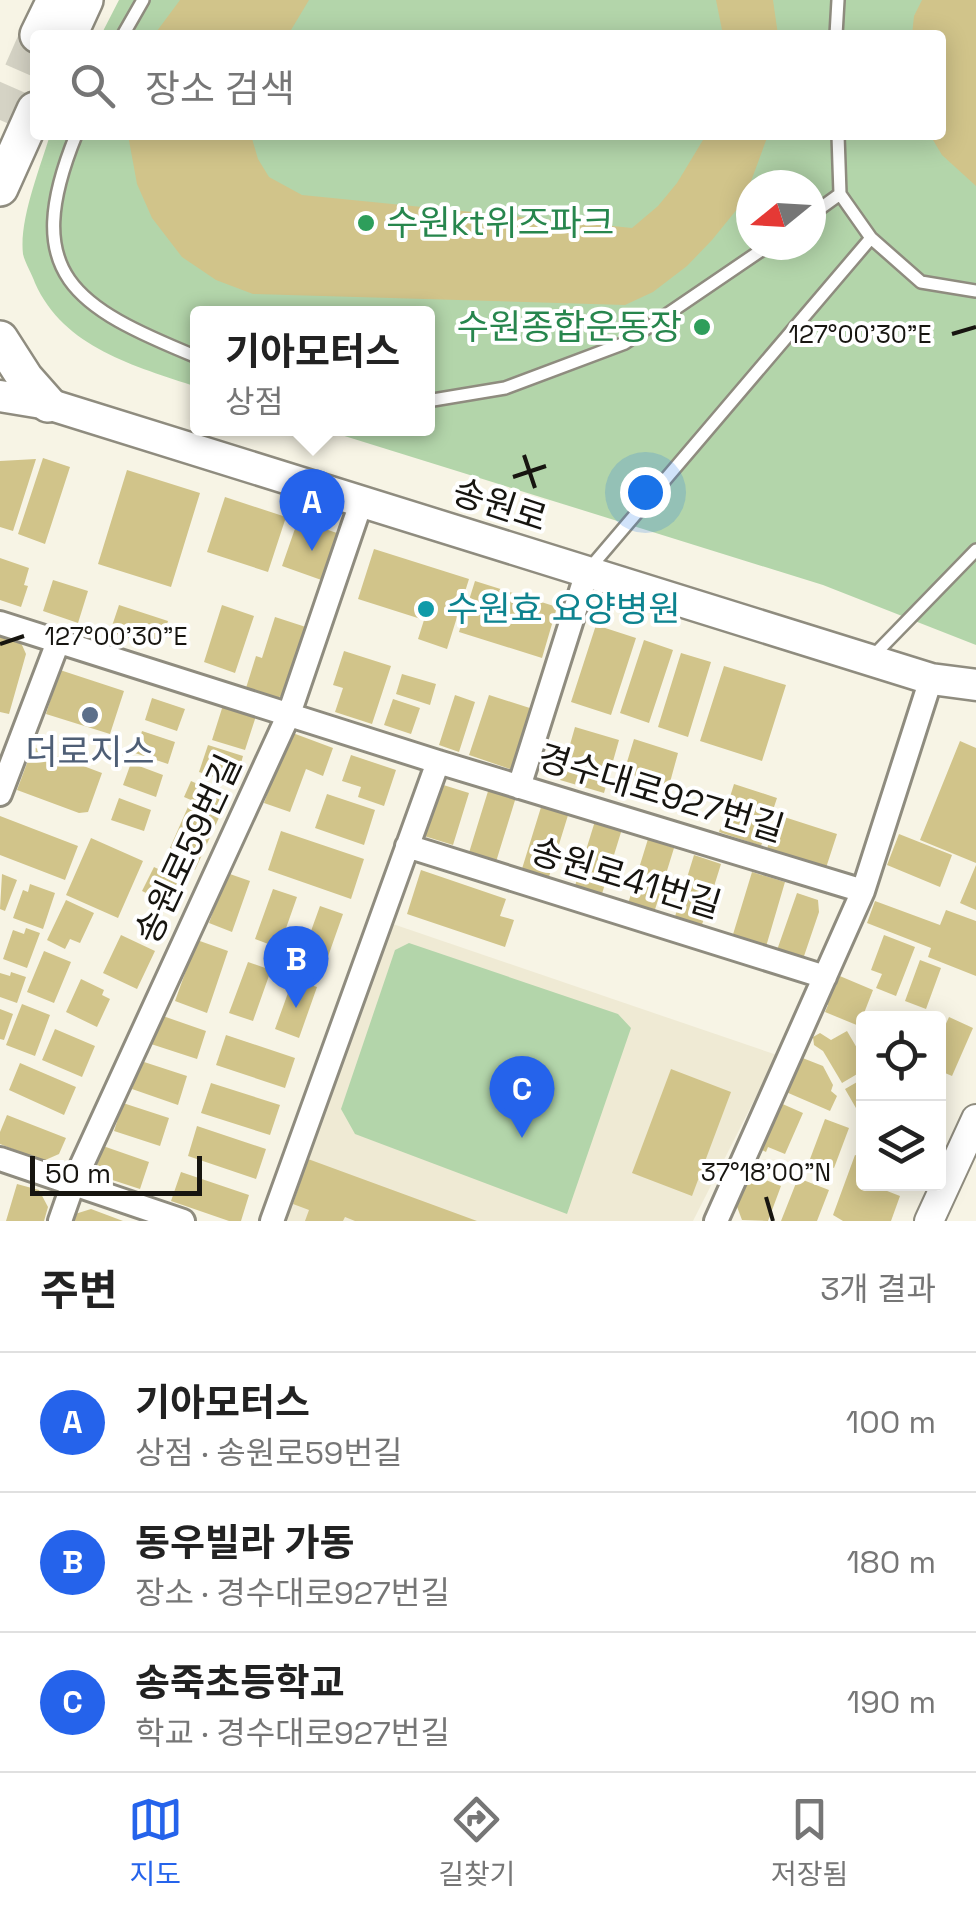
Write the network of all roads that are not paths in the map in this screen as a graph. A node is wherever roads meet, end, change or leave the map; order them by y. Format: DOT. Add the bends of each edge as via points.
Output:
graph roads {
  1 [pos="56,0"];
  2 [pos="84,0"];
  3 [pos="143,0"];
  4 [pos="838,0"];
  5 [pos="31,30"];
  6 [pos="70,30"];
  7 [pos="126,30"];
  8 [pos="836,30"];
  9 [pos="30,121"];
  10 [pos="74,140"];
  11 [pos="838,140"];
  12 [pos="0,188"];
  13 [pos="840,194"];
  14 [pos="826,204"];
  15 [pos="871,238"];
  16 [pos="747,260"];
  17 [pos="976,291"];
  18 [pos="0,338"];
  19 [pos="190,354"];
  20 [pos="0,396"];
  21 [pos="435,400"];
  22 [pos="48,404"];
  23 [pos="362,500"];
  24 [pos="976,550"];
  25 [pos="587,572"];
  26 [pos="0,622"];
  27 [pos="58,642"];
  28 [pos="869,660"];
  29 [pos="931,679"];
  30 [pos="976,685"];
  31 [pos="289,714"];
  32 [pos="438,762"];
  33 [pos="519,786"];
  34 [pos="0,794"];
  35 [pos="407,846"];
  36 [pos="864,891"];
  37 [pos="825,977"];
  38 [pos="976,1119"];
  39 [pos="0,1158"];
  40 [pos="73,1184"];
  41 [pos="60,1221"];
  42 [pos="183,1221"];
  43 [pos="272,1221"];
  44 [pos="716,1221"];
  45 [pos="930,1221"];
  1 -- 5 [label="main road"];
  2 -- 6 [label="main road"];
  3 -- 7 [label="lane"];
  4 -- 8 [label="lane"];
  9 -- 12 [label="main road"];
  10 -- 19 [label="lane" via="52,212 56,260 85,300 136,332"];
  11 -- 13 [label="lane"];
  13 -- 14 [label="lane"];
  13 -- 15 [label="lane"];
  15 -- 17 [label="lane" via="922,282"];
  15 -- 25 [label="lane"];
  16 -- 21 [label="lane" via="626,343 505,388"];
  18 -- 22 [label="main road"];
  20 -- 22 [label="main road, 송원로"];
  22 -- 23 [label="main road, 송원로"];
  23 -- 25 [label="main road, 송원로"];
  23 -- 31 [label="street, 송원로59번길"];
  24 -- 28 [label="lane"];
  25 -- 28 [label="main road, 송원로"];
  25 -- 33 [label="street"];
  26 -- 27 [label="street, 경수대로927번길"];
  27 -- 31 [label="street, 경수대로927번길"];
  27 -- 34 [label="street"];
  28 -- 29 [label="main road, 송원로"];
  29 -- 30 [label="main road, 송원로"];
  29 -- 36 [label="street"];
  31 -- 32 [label="street, 경수대로927번길"];
  31 -- 40 [label="street, 송원로59번길"];
  32 -- 33 [label="street, 경수대로927번길"];
  32 -- 35 [label="street"];
  33 -- 36 [label="street, 경수대로927번길"];
  35 -- 37 [label="street, 송원로41번길"];
  35 -- 43 [label="street"];
  36 -- 37 [label="street"];
  37 -- 44 [label="street"];
  38 -- 45 [label="street"];
  39 -- 40 [label="street"];
  40 -- 41 [label="street, 송원로59번길"];
  40 -- 42 [label="street"];
}
